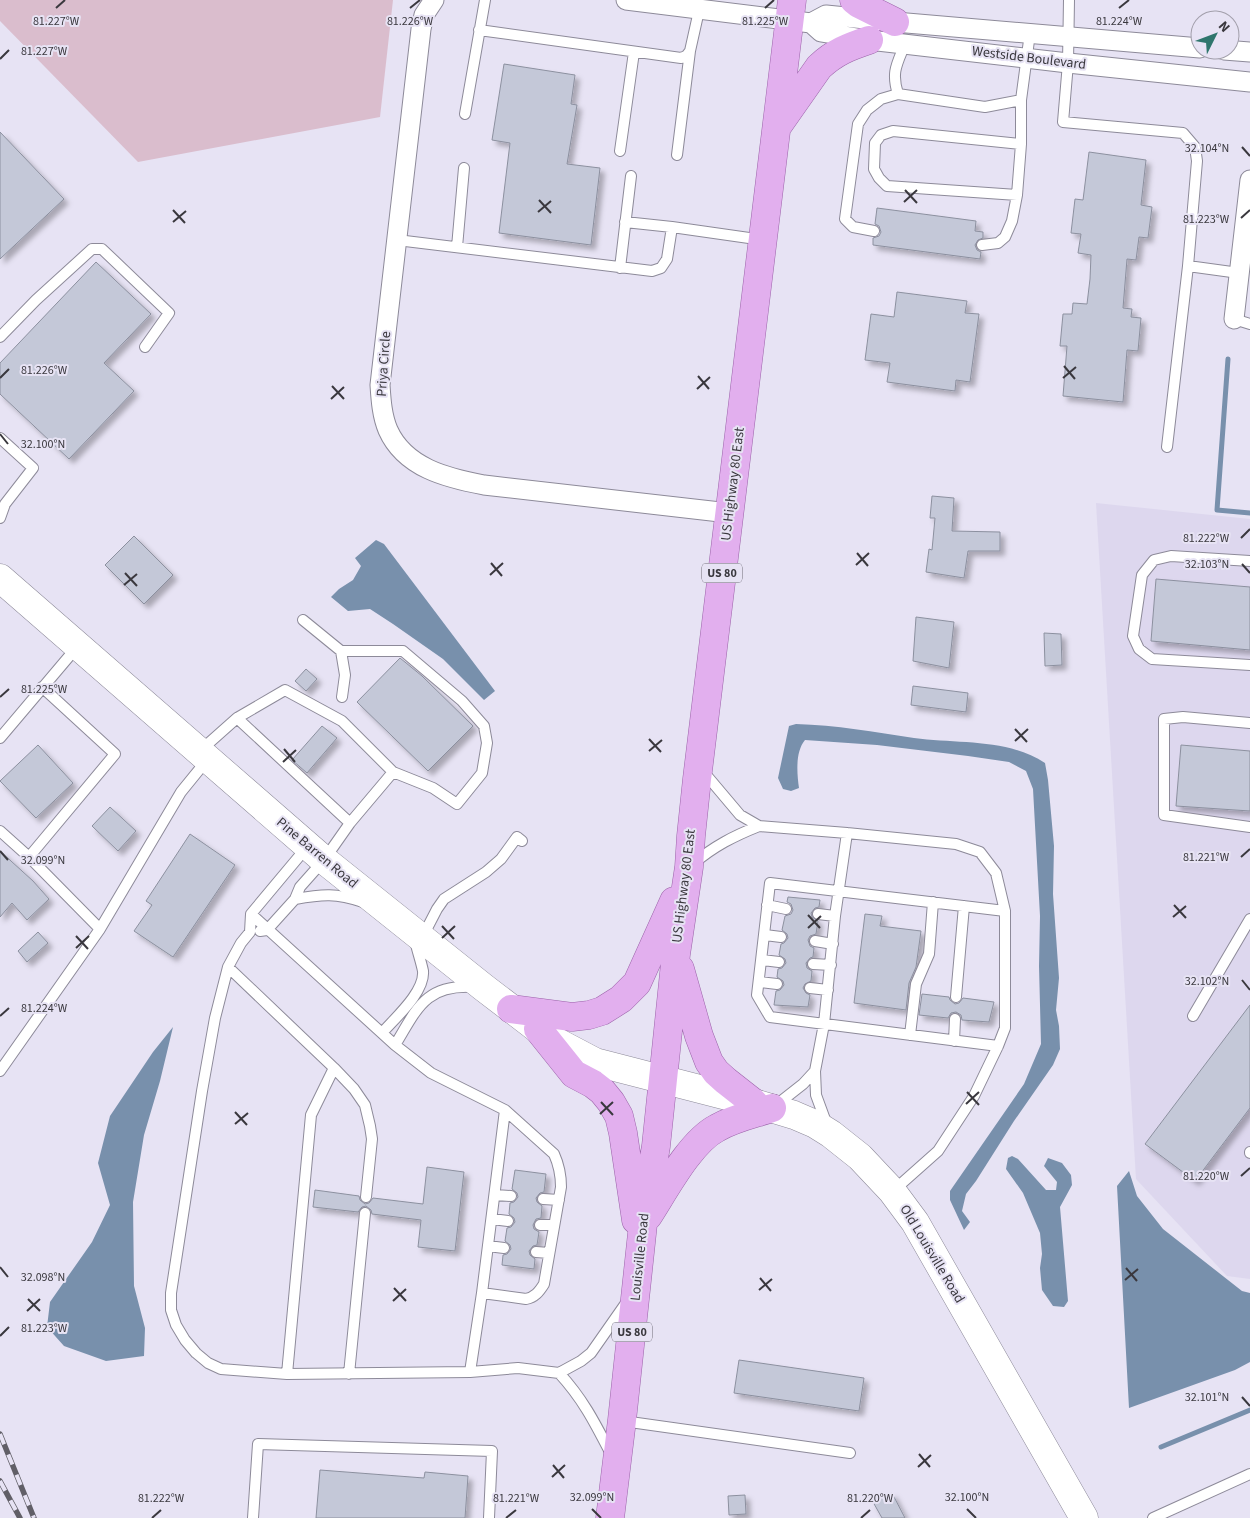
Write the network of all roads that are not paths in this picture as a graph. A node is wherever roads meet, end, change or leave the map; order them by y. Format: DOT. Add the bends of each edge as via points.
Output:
graph roads {
  1 [pos="434,0"];
  2 [pos="485,0"];
  3 [pos="626,0"];
  4 [pos="854,0"];
  5 [pos="1070,0"];
  6 [pos="700,4"];
  7 [pos="798,14"];
  8 [pos="479,30"];
  9 [pos="900,33"];
  10 [pos="1030,33"];
  11 [pos="1068,36"];
  12 [pos="869,40"];
  13 [pos="1190,47"];
  14 [pos="690,51"];
  15 [pos="634,52"];
  16 [pos="1027,58"];
  17 [pos="1068,63"];
  18 [pos="1250,82"];
  19 [pos="898,94"];
  20 [pos="1021,100"];
  21 [pos="465,114"];
  22 [pos="776,127"];
  23 [pos="1021,144"];
  24 [pos="620,151"];
  25 [pos="677,155"];
  26 [pos="464,168"];
  27 [pos="631,176"];
  28 [pos="1250,180"];
  29 [pos="1017,195"];
  30 [pos="625,222"];
  31 [pos="672,228"];
  32 [pos="874,231"];
  33 [pos="397,240"];
  34 [pos="763,240"];
  35 [pos="982,244"];
  36 [pos="457,247"];
  37 [pos="1244,262"];
  38 [pos="1188,266"];
  39 [pos="620,268"];
  40 [pos="1242,321"];
  41 [pos="0,337"];
  42 [pos="145,347"];
  43 [pos="0,438"];
  44 [pos="1167,447"];
  45 [pos="2,501"];
  46 [pos="729,513"];
  47 [pos="0,518"];
  48 [pos="1250,561"];
  49 [pos="0,578"];
  50 [pos="303,620"];
  51 [pos="78,647"];
  52 [pos="341,652"];
  53 [pos="1250,665"];
  54 [pos="42,687"];
  55 [pos="342,697"];
  56 [pos="237,718"];
  57 [pos="1250,723"];
  58 [pos="0,738"];
  59 [pos="203,756"];
  60 [pos="699,766"];
  61 [pos="393,772"];
  62 [pos="350,823"];
  63 [pos="759,826"];
  64 [pos="1250,826"];
  65 [pos="0,831"];
  66 [pos="847,833"];
  67 [pos="522,840"];
  68 [pos="316,853"];
  69 [pos="29,858"];
  70 [pos="689,868"];
  71 [pos="838,891"];
  72 [pos="295,898"];
  73 [pos="933,902"];
  74 [pos="767,905"];
  75 [pos="964,906"];
  76 [pos="786,909"];
  77 [pos="385,910"];
  78 [pos="1005,911"];
  79 [pos="251,914"];
  80 [pos="818,914"];
  81 [pos="835,916"];
  82 [pos="1250,919"];
  83 [pos="100,929"];
  84 [pos="267,930"];
  85 [pos="250,932"];
  86 [pos="764,935"];
  87 [pos="417,936"];
  88 [pos="781,937"];
  89 [pos="815,941"];
  90 [pos="833,944"];
  91 [pos="676,954"];
  92 [pos="762,960"];
  93 [pos="779,962"];
  94 [pos="813,964"];
  95 [pos="831,965"];
  96 [pos="228,967"];
  97 [pos="759,982"];
  98 [pos="776,984"];
  99 [pos="482,987"];
  100 [pos="810,988"];
  101 [pos="828,990"];
  102 [pos="956,997"];
  103 [pos="511,1009"];
  104 [pos="1193,1016"];
  105 [pos="955,1019"];
  106 [pos="824,1024"];
  107 [pos="538,1029"];
  108 [pos="382,1033"];
  109 [pos="910,1035"];
  110 [pos="954,1041"];
  111 [pos="395,1045"];
  112 [pos="998,1046"];
  113 [pos="334,1068"];
  114 [pos="0,1071"];
  115 [pos="816,1071"];
  116 [pos="664,1079"];
  117 [pos="763,1105"];
  118 [pos="505,1110"];
  119 [pos="831,1134"];
  120 [pos="656,1146"];
  121 [pos="892,1191"];
  122 [pos="495,1195"];
  123 [pos="511,1196"];
  124 [pos="366,1197"];
  125 [pos="543,1199"];
  126 [pos="558,1200"];
  127 [pos="365,1213"];
  128 [pos="492,1219"];
  129 [pos="508,1221"];
  130 [pos="643,1224"];
  131 [pos="540,1225"];
  132 [pos="554,1226"];
  133 [pos="488,1246"];
  134 [pos="504,1248"];
  135 [pos="536,1252"];
  136 [pos="640,1252"];
  137 [pos="549,1253"];
  138 [pos="637,1287"];
  139 [pos="482,1293"];
  140 [pos="470,1372"];
  141 [pos="559,1373"];
  142 [pos="287,1374"];
  143 [pos="348,1374"];
  144 [pos="622,1420"];
  145 [pos="850,1452"];
  146 [pos="616,1465"];
  147 [pos="1250,1474"];
  148 [pos="253,1518"];
  149 [pos="489,1518"];
  150 [pos="610,1518"];
  151 [pos="1084,1518"];
  152 [pos="1153,1518"];
  1 -- 33 [label="street, Priya Circle" via="424,15 421,29"];
  2 -- 8 [label="lane"];
  3 -- 6 [label="street"];
  4 -- 9 [label="main road"];
  5 -- 11 [label="lane"];
  6 -- 7 [label="street"];
  6 -- 14 [label="lane"];
  7 -- 9 [label="street, Westside Boulevard" via="826,15"];
  7 -- 12 [label="street, Westside Boulevard" via="821,32"];
  7 -- 22 [label="main road, US Highway 80 East / US 80"];
  8 -- 15 [label="lane"];
  8 -- 21 [label="lane"];
  9 -- 10 [label="street, Westside Boulevard"];
  9 -- 12 [label="street, Westside Boulevard"];
  9 -- 16 [label="street, Westside Boulevard"];
  9 -- 19 [label="lane" via="894,70"];
  10 -- 11 [label="street, Westside Boulevard"];
  10 -- 16 [label="lane"];
  11 -- 13 [label="street, Westside Boulevard"];
  11 -- 17 [label="lane"];
  12 -- 22 [label="main road" via="846,48 819,67"];
  14 -- 15 [label="lane" via="681,58"];
  14 -- 25 [label="lane"];
  15 -- 24 [label="lane"];
  16 -- 17 [label="street, Westside Boulevard"];
  16 -- 20 [label="lane"];
  17 -- 18 [label="street, Westside Boulevard"];
  17 -- 38 [label="lane" via="1063,122 1182,133 1195,147 1197,161"];
  19 -- 20 [label="lane" via="985,108"];
  19 -- 32 [label="lane" via="881,99 867,110 858,124 845,219 854,227"];
  20 -- 23 [label="lane"];
  22 -- 34 [label="main road, US Highway 80 East / US 80"];
  23 -- 29 [label="lane"];
  23 -- 29 [label="lane" via="893,131 882,134 875,143 874,169 887,186"];
  26 -- 36 [label="lane"];
  27 -- 30 [label="lane"];
  28 -- 37 [label="street"];
  29 -- 35 [label="lane" via="1005,237 998,243"];
  30 -- 31 [label="lane"];
  30 -- 39 [label="lane"];
  31 -- 34 [label="lane"];
  31 -- 39 [label="lane" via="667,259 662,268 652,271"];
  33 -- 36 [label="lane"];
  33 -- 46 [label="street, Priya Circle" via="380,385 388,430 399,448 416,462 455,480 484,485"];
  34 -- 46 [label="main road, US Highway 80 East / US 80"];
  36 -- 39 [label="lane"];
  37 -- 38 [label="lane"];
  37 -- 40 [label="street"];
  38 -- 44 [label="lane"];
  41 -- 42 [label="lane" via="92,249 102,249 169,313"];
  43 -- 45 [label="lane" via="33,468"];
  45 -- 47 [label="lane"];
  46 -- 60 [label="main road, US Highway 80 East / US 80"];
  48 -- 53 [label="lane" via="1171,556 1154,560 1142,575 1133,636 1139,649 1152,659"];
  49 -- 51 [label="main road, Pine Barren Road"];
  50 -- 52 [label="lane"];
  51 -- 54 [label="lane"];
  51 -- 59 [label="main road, Pine Barren Road"];
  52 -- 55 [label="lane" via="345,675"];
  52 -- 61 [label="lane" via="403,651 462,701 484,726 487,743 482,774 457,804 433,788"];
  54 -- 58 [label="lane"];
  54 -- 69 [label="lane" via="115,754"];
  56 -- 59 [label="lane"];
  56 -- 61 [label="lane" via="285,690 342,721"];
  56 -- 62 [label="lane"];
  57 -- 64 [label="lane" via="1183,717 1164,719 1164,815"];
  59 -- 68 [label="main road, Pine Barren Road"];
  59 -- 83 [label="lane"];
  60 -- 63 [label="lane" via="740,815"];
  60 -- 70 [label="main road, US Highway 80 East / US 80"];
  61 -- 62 [label="lane"];
  62 -- 68 [label="lane"];
  63 -- 66 [label="lane"];
  63 -- 70 [label="lane" via="708,851"];
  65 -- 69 [label="lane"];
  66 -- 71 [label="lane"];
  66 -- 78 [label="lane" via="956,844 980,852 996,873"];
  67 -- 87 [label="lane" via="517,837 501,859 486,872 444,899"];
  68 -- 72 [label="lane"];
  68 -- 77 [label="main road, Pine Barren Road"];
  68 -- 79 [label="lane"];
  69 -- 83 [label="lane"];
  70 -- 91 [label="main road, US Highway 80 East / US 80"];
  70 -- 103 [label="main road" via="637,983 621,1000 602,1011 572,1017"];
  71 -- 73 [label="lane"];
  71 -- 74 [label="lane" via="770,883"];
  71 -- 81 [label="lane"];
  72 -- 77 [label="lane" via="338,895"];
  72 -- 84 [label="lane"];
  73 -- 75 [label="lane"];
  73 -- 109 [label="lane" via="930,954 916,984"];
  74 -- 76 [label="lane"];
  74 -- 86 [label="lane"];
  75 -- 78 [label="lane"];
  75 -- 102 [label="lane"];
  77 -- 87 [label="main road, Pine Barren Road"];
  78 -- 112 [label="lane" via="1005,1028"];
  79 -- 84 [label="lane"];
  79 -- 85 [label="lane"];
  80 -- 81 [label="lane"];
  81 -- 90 [label="lane"];
  82 -- 104 [label="lane"];
  83 -- 114 [label="lane"];
  84 -- 85 [label="lane"];
  84 -- 108 [label="lane"];
  85 -- 96 [label="lane"];
  86 -- 88 [label="lane"];
  86 -- 92 [label="lane"];
  87 -- 99 [label="main road, Pine Barren Road"];
  87 -- 108 [label="lane" via="422,984"];
  89 -- 90 [label="lane"];
  90 -- 95 [label="lane"];
  91 -- 116 [label="main road, US Highway 80 East / US 80"];
  91 -- 117 [label="main road" via="709,1062 726,1081"];
  92 -- 93 [label="lane"];
  92 -- 97 [label="lane"];
  94 -- 95 [label="lane"];
  95 -- 101 [label="lane"];
  96 -- 113 [label="lane"];
  96 -- 142 [label="lane" via="202,1090 170,1293 171,1310 185,1340 208,1363 221,1369"];
  97 -- 98 [label="lane"];
  97 -- 106 [label="lane" via="757,995 770,1017"];
  99 -- 103 [label="main road, Pine Barren Road"];
  99 -- 111 [label="lane" via="448,988 427,997"];
  100 -- 101 [label="lane"];
  101 -- 106 [label="lane"];
  103 -- 107 [label="main road, Pine Barren Road"];
  105 -- 110 [label="lane"];
  106 -- 109 [label="lane"];
  106 -- 115 [label="lane"];
  107 -- 116 [label="main road, Pine Barren Road" via="595,1062"];
  107 -- 136 [label="main road" via="574,1074 602,1092 619,1116"];
  108 -- 111 [label="lane"];
  109 -- 110 [label="lane"];
  110 -- 112 [label="lane"];
  111 -- 118 [label="lane" via="431,1073"];
  112 -- 121 [label="lane" via="974,1096 938,1151"];
  113 -- 124 [label="lane" via="365,1106 370,1126 372,1140"];
  113 -- 142 [label="lane" via="311,1115"];
  115 -- 117 [label="lane" via="803,1084"];
  115 -- 119 [label="lane" via="816,1095"];
  116 -- 117 [label="main road, Old Louisville Road"];
  116 -- 120 [label="main road, US Highway 80 East / US 80"];
  117 -- 119 [label="main road, Old Louisville Road" via="794,1115"];
  117 -- 130 [label="main road" via="706,1135 688,1156"];
  118 -- 122 [label="lane"];
  118 -- 126 [label="lane" via="554,1154 561,1175"];
  119 -- 121 [label="main road, Old Louisville Road" via="860,1157"];
  120 -- 130 [label="main road, Louisville Road / US 80"];
  121 -- 151 [label="main road, Old Louisville Road" via="915,1222"];
  122 -- 123 [label="lane"];
  122 -- 128 [label="lane"];
  125 -- 126 [label="lane"];
  126 -- 132 [label="lane"];
  127 -- 143 [label="lane"];
  128 -- 129 [label="lane"];
  128 -- 133 [label="lane"];
  130 -- 136 [label="main road, Louisville Road / US 80"];
  131 -- 132 [label="lane"];
  132 -- 137 [label="lane"];
  133 -- 134 [label="lane"];
  133 -- 139 [label="lane"];
  135 -- 137 [label="lane"];
  136 -- 138 [label="main road, Louisville Road / US 80"];
  137 -- 139 [label="lane" via="544,1284 533,1298"];
  138 -- 141 [label="lane" via="591,1353"];
  138 -- 144 [label="main road, Louisville Road / US 80"];
  139 -- 140 [label="lane"];
  140 -- 141 [label="lane" via="518,1368"];
  140 -- 143 [label="lane"];
  141 -- 146 [label="lane" via="591,1414"];
  142 -- 143 [label="lane"];
  144 -- 145 [label="lane"];
  144 -- 146 [label="main road, Louisville Road / US 80"];
  146 -- 150 [label="main road, Louisville Road / US 80"];
  147 -- 152 [label="lane"];
  148 -- 149 [label="lane" via="258,1444 492,1451"];
}
